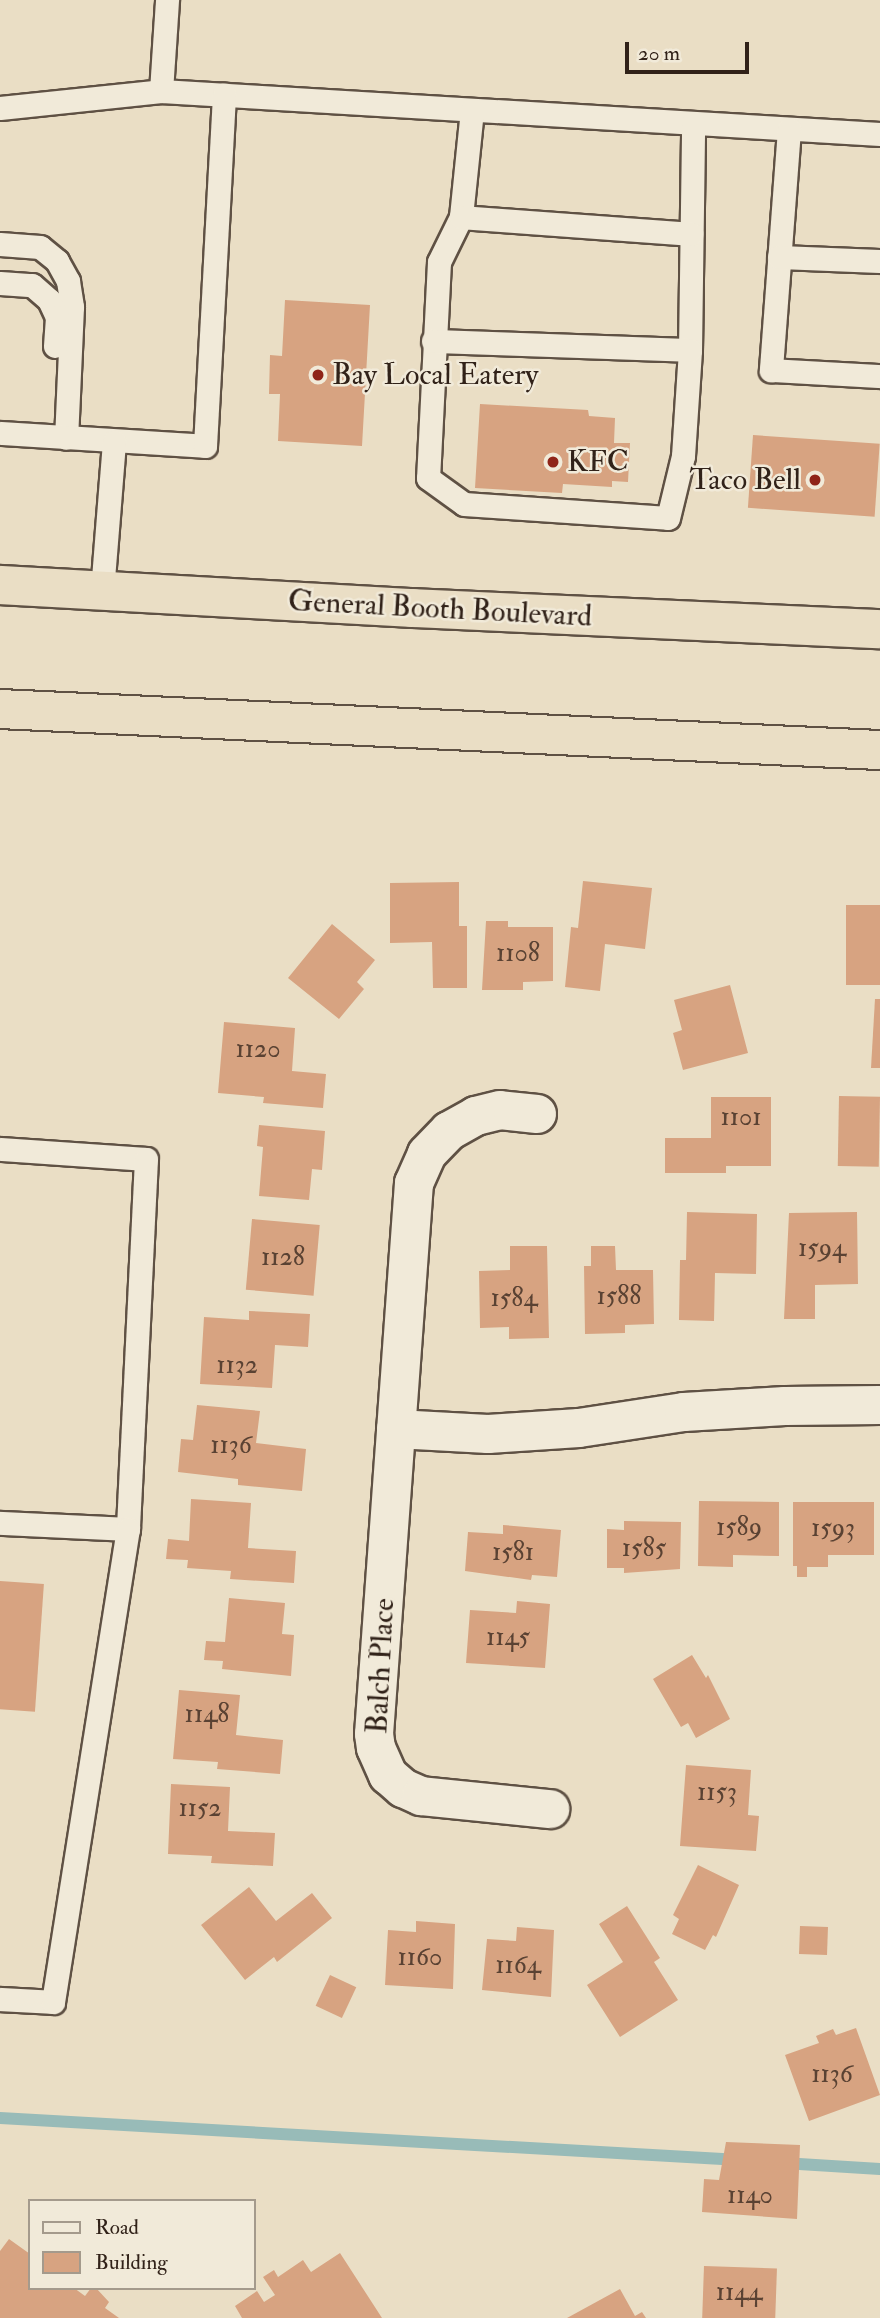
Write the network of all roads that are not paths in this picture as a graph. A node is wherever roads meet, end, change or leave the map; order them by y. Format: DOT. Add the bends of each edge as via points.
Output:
graph roads {
  1 [pos="167,0"];
  2 [pos="161,91"];
  3 [pos="224,95"];
  4 [pos="0,108"];
  5 [pos="472,110"];
  6 [pos="692,123"];
  7 [pos="789,129"];
  8 [pos="880,134"];
  9 [pos="461,217"];
  10 [pos="691,234"];
  11 [pos="0,244"];
  12 [pos="40,247"];
  13 [pos="0,254"];
  14 [pos="779,257"];
  15 [pos="880,261"];
  16 [pos="0,284"];
  17 [pos="433,341"];
  18 [pos="690,350"];
  19 [pos="880,376"];
  20 [pos="0,433"];
  21 [pos="58,437"];
  22 [pos="114,441"];
  23 [pos="0,585"];
  24 [pos="102,591"];
  25 [pos="880,629"];
  26 [pos="0,709"];
  27 [pos="880,750"];
  28 [pos="537,1114"];
  29 [pos="0,1149"];
  30 [pos="880,1405"];
  31 [pos="397,1429"];
  32 [pos="0,1523"];
  33 [pos="128,1529"];
  34 [pos="550,1809"];
  35 [pos="0,1998"];
  1 -- 2 [label="lane"];
  2 -- 3 [label="lane"];
  2 -- 4 [label="lane"];
  3 -- 5 [label="lane"];
  3 -- 22 [label="lane" via="205,446"];
  5 -- 6 [label="lane"];
  5 -- 9 [label="lane"];
  6 -- 7 [label="lane"];
  6 -- 10 [label="lane"];
  7 -- 8 [label="lane"];
  7 -- 14 [label="lane"];
  9 -- 10 [label="lane"];
  9 -- 17 [label="lane" via="439,262"];
  10 -- 18 [label="lane"];
  11 -- 12 [label="lane"];
  12 -- 13 [label="lane" via="24,255"];
  12 -- 21 [label="lane" via="57,261 68,281 72,307"];
  14 -- 15 [label="lane"];
  14 -- 19 [label="lane" via="771,370"];
  16 -- 21 [label="lane" via="32,285 49,300 57,317"];
  17 -- 18 [label="lane"];
  17 -- 18 [label="lane" via="428,478 464,504 668,518 683,456"];
  20 -- 21 [label="lane"];
  21 -- 22 [label="lane"];
  22 -- 24 [label="lane"];
  23 -- 24 [label="highway, General Booth Boulevard"];
  24 -- 25 [label="highway, General Booth Boulevard"];
  26 -- 27 [label="highway"];
  28 -- 31 [label="street, Balch Place" via="500,1110 476,1116 449,1131 427,1154 414,1183"];
  29 -- 33 [label="lane" via="146,1159"];
  30 -- 31 [label="street" via="684,1412 488,1434"];
  31 -- 34 [label="street, Balch Place" via="376,1748 388,1775 421,1796"];
  32 -- 33 [label="lane"];
  33 -- 35 [label="lane" via="53,2002"];
}
